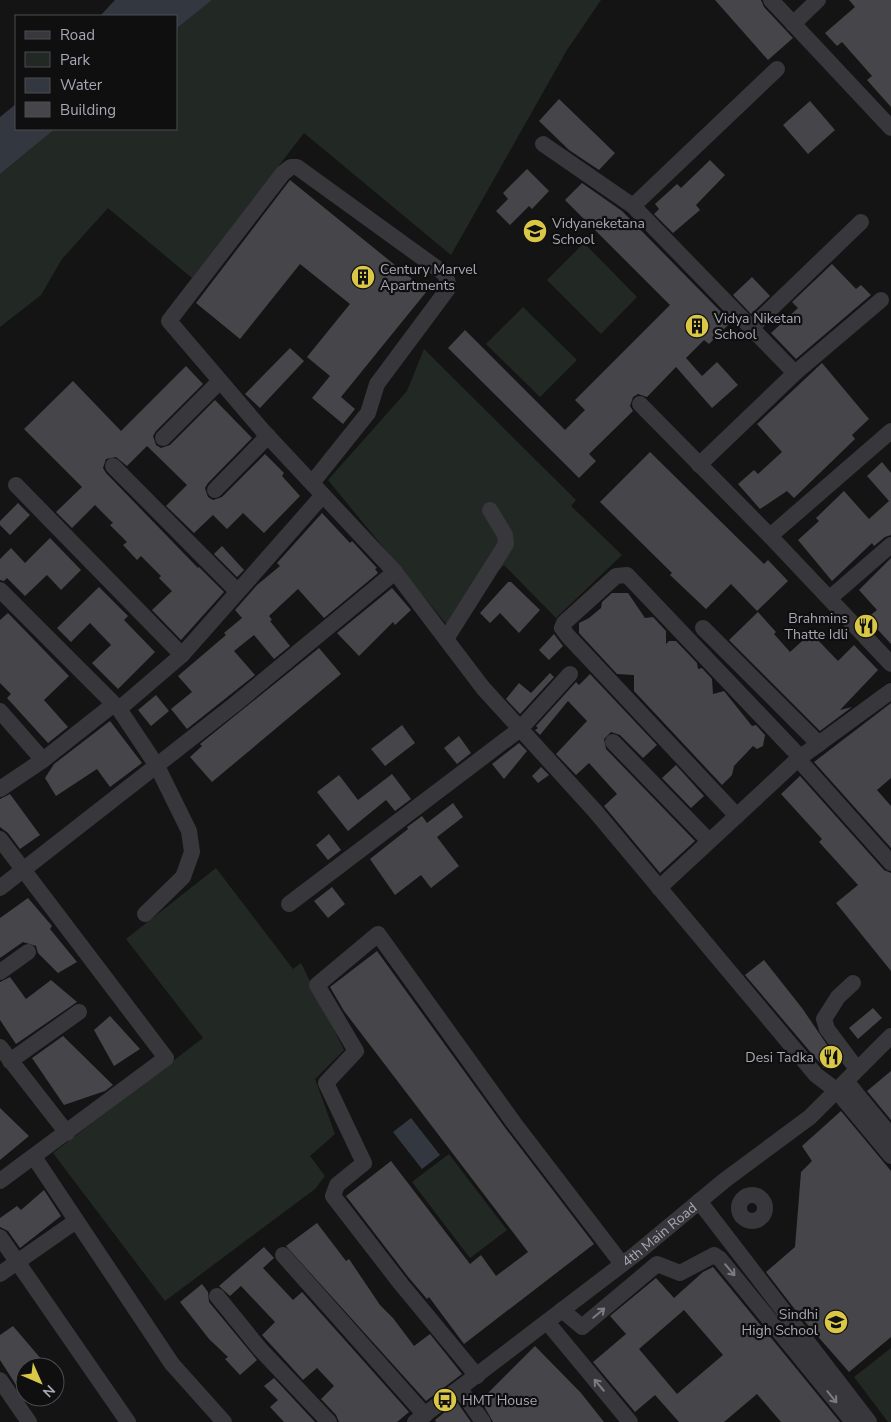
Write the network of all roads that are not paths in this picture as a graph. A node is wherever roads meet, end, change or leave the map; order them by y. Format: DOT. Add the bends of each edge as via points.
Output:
graph roads {
  1 [pos="771,0"];
  2 [pos="818,0"];
  3 [pos="793,24"];
  4 [pos="777,69"];
  5 [pos="891,128"];
  6 [pos="543,144"];
  7 [pos="633,206"];
  8 [pos="861,222"];
  9 [pos="881,300"];
  10 [pos="751,328"];
  11 [pos="795,373"];
  12 [pos="220,380"];
  13 [pos="640,404"];
  14 [pos="891,431"];
  15 [pos="268,436"];
  16 [pos="163,438"];
  17 [pos="699,464"];
  18 [pos="113,466"];
  19 [pos="16,484"];
  20 [pos="318,489"];
  21 [pos="215,490"];
  22 [pos="490,510"];
  23 [pos="770,536"];
  24 [pos="891,546"];
  25 [pos="395,572"];
  26 [pos="0,590"];
  27 [pos="237,591"];
  28 [pos="830,598"];
  29 [pos="702,628"];
  30 [pos="446,639"];
  31 [pos="182,655"];
  32 [pos="891,664"];
  33 [pos="570,674"];
  34 [pos="891,691"];
  35 [pos="116,707"];
  36 [pos="0,711"];
  37 [pos="520,729"];
  38 [pos="613,742"];
  39 [pos="818,744"];
  40 [pos="800,759"];
  41 [pos="43,760"];
  42 [pos="158,766"];
  43 [pos="0,789"];
  44 [pos="737,816"];
  45 [pos="0,839"];
  46 [pos="710,841"];
  47 [pos="891,863"];
  48 [pos="22,871"];
  49 [pos="0,888"];
  50 [pos="659,888"];
  51 [pos="289,904"];
  52 [pos="145,914"];
  53 [pos="28,952"];
  54 [pos="0,972"];
  55 [pos="853,983"];
  56 [pos="79,1012"];
  57 [pos="891,1036"];
  58 [pos="5,1054"];
  59 [pos="846,1080"];
  60 [pos="67,1133"];
  61 [pos="891,1136"];
  62 [pos="34,1156"];
  63 [pos="891,1156"];
  64 [pos="725,1180"];
  65 [pos="0,1181"];
  66 [pos="743,1198"];
  67 [pos="699,1201"];
  68 [pos="76,1221"];
  69 [pos="0,1237"];
  70 [pos="283,1256"];
  71 [pos="17,1262"];
  72 [pos="622,1264"];
  73 [pos="0,1274"];
  74 [pos="217,1296"];
  75 [pos="562,1310"];
  76 [pos="548,1322"];
  77 [pos="477,1376"];
  78 [pos="0,1380"];
  79 [pos="460,1389"];
  80 [pos="420,1418"];
  81 [pos="29,1422"];
  82 [pos="128,1422"];
  83 [pos="224,1422"];
  84 [pos="329,1422"];
  85 [pos="483,1422"];
  86 [pos="630,1422"];
  87 [pos="853,1422"];
  88 [pos="869,1422"];
  1 -- 3 [label="street"];
  2 -- 3 [label="street"];
  3 -- 5 [label="street"];
  4 -- 7 [label="street"];
  6 -- 7 [label="street"];
  7 -- 10 [label="street"];
  8 -- 10 [label="street"];
  9 -- 11 [label="street"];
  10 -- 11 [label="street"];
  11 -- 17 [label="street"];
  12 -- 15 [label="street"];
  12 -- 16 [label="street"];
  12 -- 20 [label="street" via="169,321 290,167 297,167 445,274 447,290 378,384 368,413"];
  13 -- 17 [label="street"];
  14 -- 23 [label="street"];
  15 -- 20 [label="street"];
  15 -- 21 [label="street"];
  17 -- 23 [label="street"];
  18 -- 27 [label="street"];
  19 -- 31 [label="street"];
  20 -- 25 [label="street"];
  20 -- 27 [label="street"];
  22 -- 30 [label="street" via="505,534 506,544"];
  23 -- 28 [label="street"];
  24 -- 28 [label="street"];
  25 -- 30 [label="street"];
  25 -- 42 [label="street"];
  26 -- 35 [label="street"];
  27 -- 31 [label="street"];
  28 -- 32 [label="street"];
  29 -- 39 [label="street"];
  30 -- 37 [label="street" via="483,688"];
  31 -- 35 [label="street"];
  33 -- 37 [label="street"];
  34 -- 39 [label="street"];
  35 -- 41 [label="street"];
  35 -- 42 [label="street"];
  36 -- 41 [label="street"];
  37 -- 50 [label="street"];
  37 -- 51 [label="street"];
  38 -- 46 [label="street"];
  39 -- 40 [label="street"];
  40 -- 44 [label="street"];
  40 -- 44 [label="street" via="627,575 616,576 564,623 565,633"];
  40 -- 47 [label="street"];
  41 -- 43 [label="street"];
  42 -- 48 [label="street"];
  42 -- 52 [label="street" via="189,831 192,852 184,877"];
  44 -- 46 [label="street"];
  45 -- 48 [label="street"];
  46 -- 50 [label="street"];
  48 -- 49 [label="street"];
  48 -- 60 [label="street" via="166,1058"];
  50 -- 59 [label="street" via="816,1076"];
  53 -- 54 [label="street"];
  55 -- 59 [label="street" via="838,997 824,1019"];
  56 -- 58 [label="street"];
  57 -- 59 [label="street, 4th Main Road"];
  58 -- 60 [label="street"];
  59 -- 61 [label="street"];
  59 -- 63 [label="street"];
  59 -- 64 [label="street, 4th Main Road" via="810,1118"];
  60 -- 62 [label="street"];
  62 -- 65 [label="street"];
  62 -- 68 [label="street"];
  64 -- 66 [label="street"];
  64 -- 67 [label="street, 4th Main Road"];
  67 -- 72 [label="street, 4th Main Road"];
  67 -- 88 [label="street"];
  68 -- 71 [label="street"];
  68 -- 83 [label="street" via="172,1364"];
  69 -- 71 [label="street"];
  70 -- 80 [label="street"];
  71 -- 73 [label="street"];
  71 -- 82 [label="street"];
  72 -- 75 [label="street, 4th Main Road"];
  72 -- 77 [label="street" via="514,1123 378,934 317,985 356,1051 326,1083 364,1163 337,1185 333,1196"];
  74 -- 84 [label="street" via="260,1349"];
  75 -- 76 [label="street, 4th Main Road"];
  75 -- 87 [label="street, one-way" via="582,1327 657,1264 680,1273 714,1255"];
  76 -- 77 [label="street, 4th Main Road"];
  86 -- 76 [label="street, one-way"];
  77 -- 79 [label="street, 4th Main Road"];
  78 -- 81 [label="street"];
  79 -- 80 [label="street, 4th Main Road"];
  79 -- 85 [label="street"];
}
